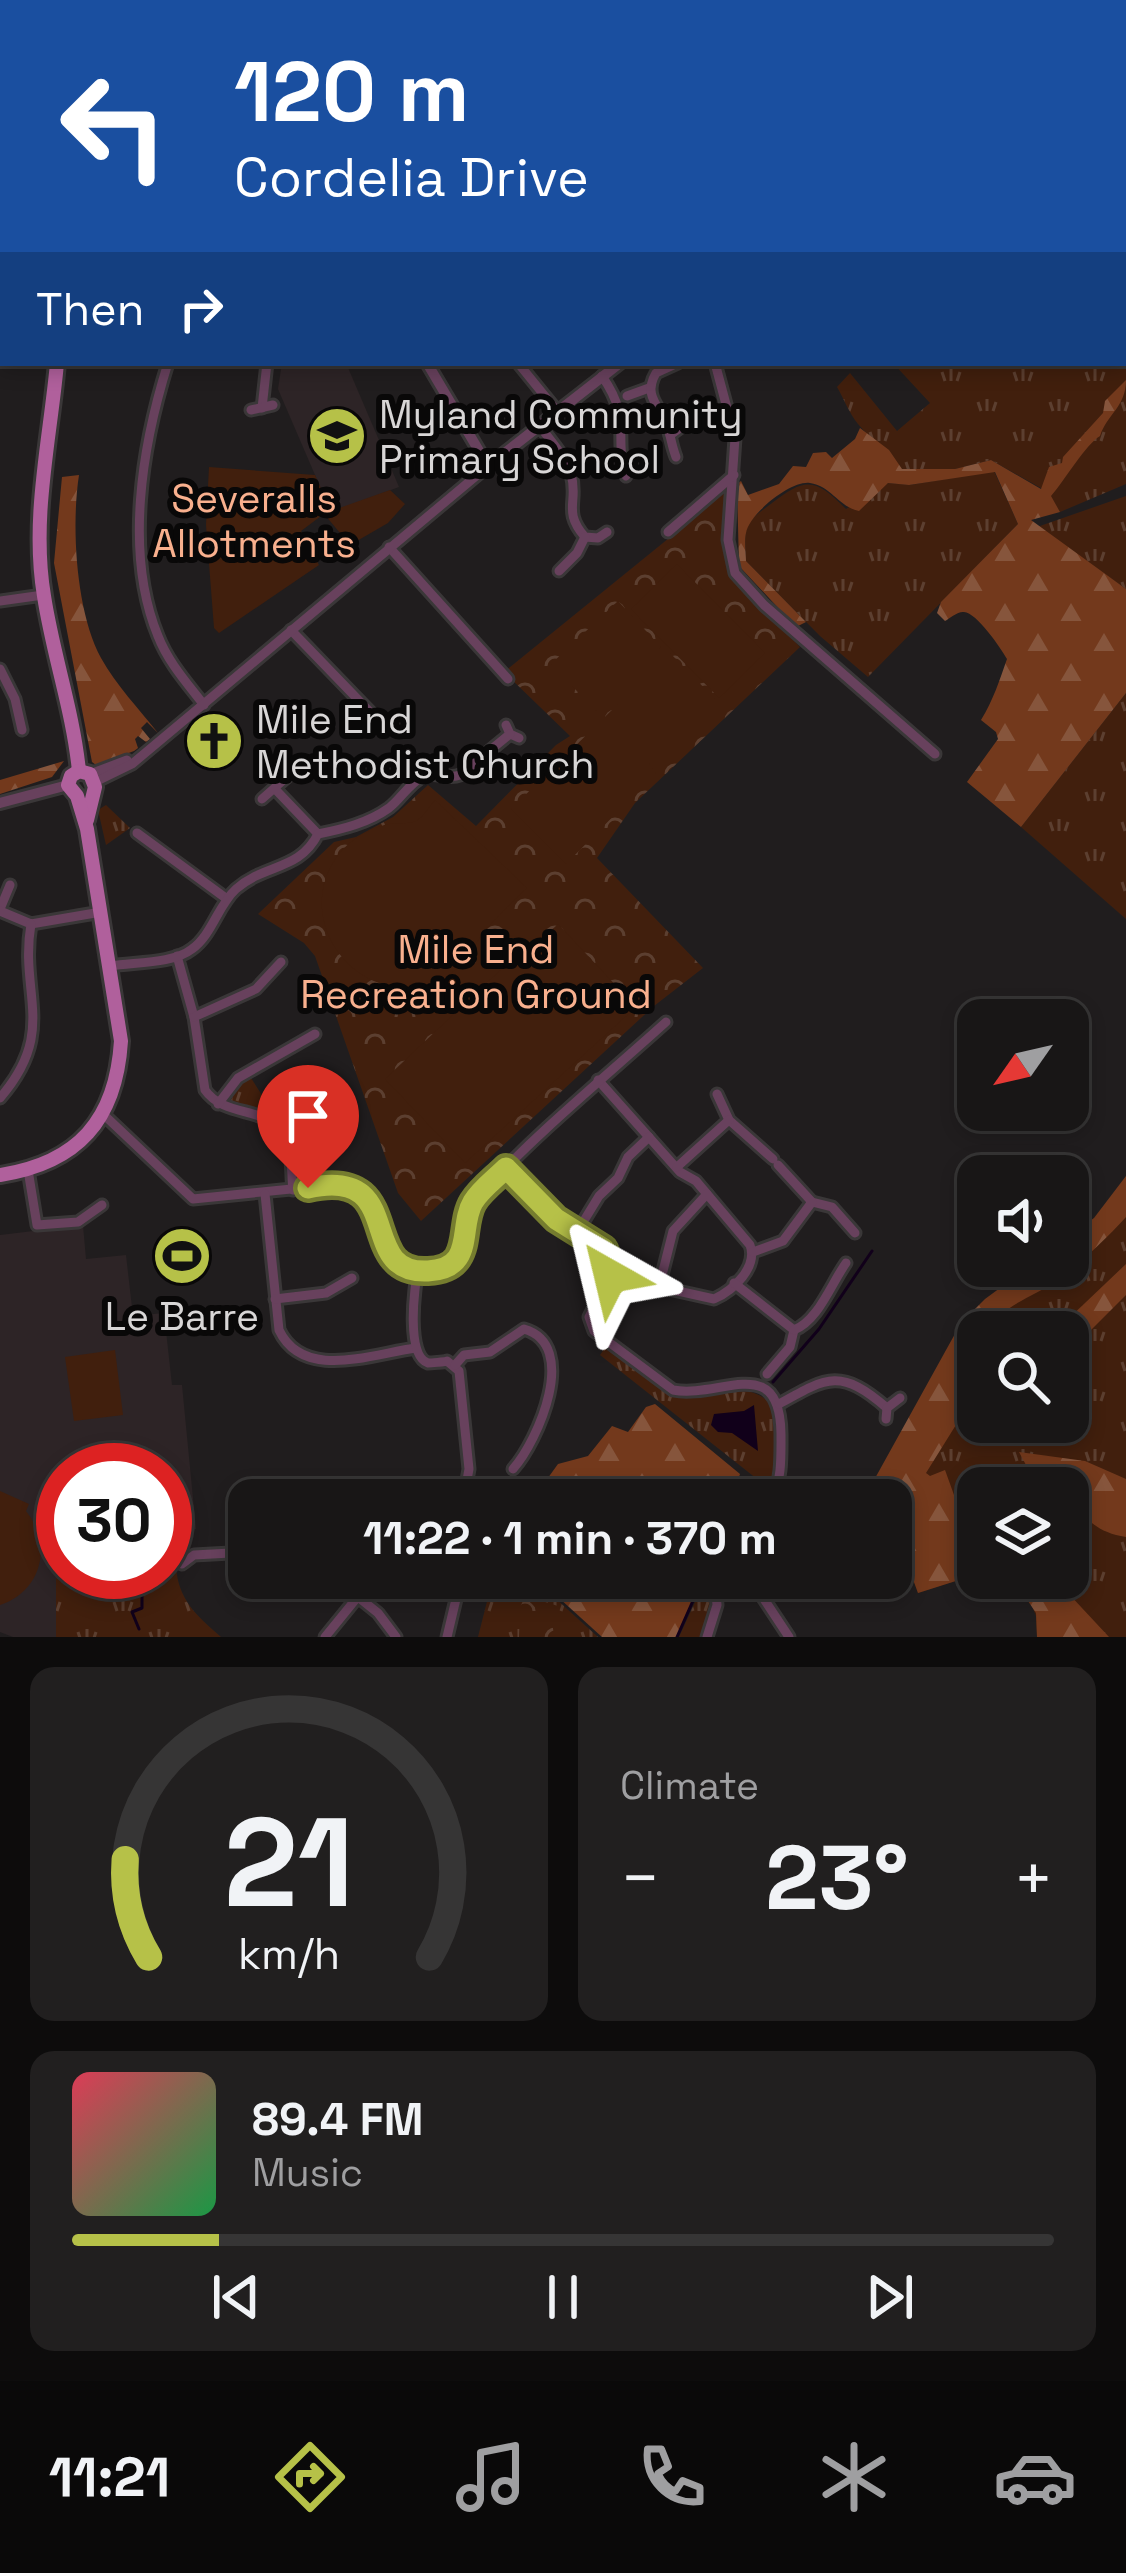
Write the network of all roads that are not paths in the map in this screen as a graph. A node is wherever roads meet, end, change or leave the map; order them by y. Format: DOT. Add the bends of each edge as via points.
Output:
graph roads {
  1 [pos="57,366"];
  2 [pos="167,366"];
  3 [pos="267,366"];
  4 [pos="429,366"];
  5 [pos="520,366"];
  6 [pos="616,366"];
  7 [pos="657,366"];
  8 [pos="716,366"];
  9 [pos="602,376"];
  10 [pos="650,388"];
  11 [pos="627,397"];
  12 [pos="262,408"];
  13 [pos="556,411"];
  14 [pos="695,417"];
  15 [pos="539,425"];
  16 [pos="670,435"];
  17 [pos="676,457"];
  18 [pos="488,466"];
  19 [pos="734,475"];
  20 [pos="626,476"];
  21 [pos="608,532"];
  22 [pos="668,532"];
  23 [pos="584,537"];
  24 [pos="389,548"];
  25 [pos="559,571"];
  26 [pos="44,595"];
  27 [pos="0,601"];
  28 [pos="292,630"];
  29 [pos="0,669"];
  30 [pos="508,679"];
  31 [pos="204,705"];
  32 [pos="374,716"];
  33 [pos="22,730"];
  34 [pos="512,732"];
  35 [pos="935,754"];
  36 [pos="287,776"];
  37 [pos="83,784"];
  38 [pos="275,789"];
  39 [pos="262,799"];
  40 [pos="0,803"];
  41 [pos="137,833"];
  42 [pos="318,834"];
  43 [pos="10,886"];
  44 [pos="227,899"];
  45 [pos="0,910"];
  46 [pos="101,912"];
  47 [pos="31,924"];
  48 [pos="177,956"];
  49 [pos="281,962"];
  50 [pos="111,965"];
  51 [pos="194,1017"];
  52 [pos="666,1022"];
  53 [pos="314,1034"];
  54 [pos="598,1079"];
  55 [pos="717,1094"];
  56 [pos="0,1098"];
  57 [pos="218,1104"];
  58 [pos="340,1107"];
  59 [pos="103,1114"];
  60 [pos="729,1120"];
  61 [pos="284,1134"];
  62 [pos="649,1137"];
  63 [pos="676,1167"];
  64 [pos="506,1168"];
  65 [pos="28,1170"];
  66 [pos="0,1175"];
  67 [pos="293,1190"];
  68 [pos="266,1194"];
  69 [pos="707,1194"];
  70 [pos="812,1202"];
  71 [pos="102,1205"];
  72 [pos="577,1232"];
  73 [pos="855,1233"];
  74 [pos="753,1252"];
  75 [pos="847,1263"];
  76 [pos="418,1271"];
  77 [pos="610,1276"];
  78 [pos="352,1278"];
  79 [pos="734,1283"];
  80 [pos="658,1287"];
  81 [pos="275,1299"];
  82 [pos="794,1330"];
  83 [pos="416,1348"];
  84 [pos="455,1365"];
  85 [pos="767,1374"];
  86 [pos="900,1398"];
  87 [pos="779,1404"];
  88 [pos="514,1469"];
  89 [pos="467,1479"];
  90 [pos="779,1479"];
  91 [pos="228,1553"];
  92 [pos="192,1556"];
  93 [pos="356,1599"];
  94 [pos="360,1599"];
  95 [pos="456,1599"];
  96 [pos="715,1599"];
  97 [pos="764,1599"];
  98 [pos="325,1637"];
  99 [pos="396,1637"];
  100 [pos="447,1637"];
  101 [pos="707,1637"];
  102 [pos="789,1637"];
  1 -- 26 [label="main road" via="40,509"];
  2 -- 31 [label="street" via="144,474 143,575 159,640"];
  3 -- 12 [label="street"];
  4 -- 18 [label="street"];
  5 -- 13 [label="street"];
  6 -- 9 [label="street"];
  7 -- 10 [label="street"];
  8 -- 19 [label="street" via="731,412"];
  9 -- 13 [label="street"];
  9 -- 20 [label="street" via="623,419"];
  10 -- 11 [label="street"];
  10 -- 16 [label="street"];
  13 -- 15 [label="street"];
  14 -- 16 [label="street"];
  15 -- 18 [label="street"];
  15 -- 23 [label="street" via="566,461 570,515"];
  16 -- 17 [label="street"];
  18 -- 24 [label="street"];
  19 -- 22 [label="street"];
  19 -- 35 [label="street" via="728,555 735,573"];
  21 -- 23 [label="street"];
  23 -- 25 [label="street"];
  24 -- 28 [label="street"];
  24 -- 30 [label="street"];
  26 -- 27 [label="street"];
  26 -- 37 [label="main road"];
  28 -- 31 [label="street"];
  28 -- 32 [label="street"];
  29 -- 33 [label="street"];
  31 -- 37 [label="street" via="122,770"];
  34 -- 42 [label="street" via="460,775 429,774 388,808"];
  36 -- 38 [label="street"];
  37 -- 40 [label="street"];
  37 -- 46 [label="main road"];
  38 -- 39 [label="street"];
  38 -- 42 [label="street"];
  41 -- 44 [label="street"];
  42 -- 44 [label="street" via="297,861 262,871"];
  43 -- 45 [label="street"];
  44 -- 48 [label="street" via="193,949"];
  45 -- 47 [label="street"];
  46 -- 47 [label="street"];
  46 -- 50 [label="main road"];
  47 -- 56 [label="street" via="34,1027 28,1055"];
  48 -- 50 [label="street"];
  48 -- 51 [label="street"];
  49 -- 51 [label="street" via="256,989"];
  50 -- 59 [label="main road" via="122,1041"];
  51 -- 57 [label="street" via="201,1082"];
  52 -- 54 [label="street"];
  53 -- 57 [label="street" via="238,1078"];
  54 -- 62 [label="street"];
  54 -- 64 [label="street"];
  55 -- 60 [label="street"];
  57 -- 61 [label="street" via="267,1118"];
  58 -- 61 [label="street" via="303,1118"];
  59 -- 65 [label="main road" via="70,1151"];
  59 -- 68 [label="street" via="186,1196"];
  60 -- 63 [label="street"];
  60 -- 70 [label="street"];
  61 -- 67 [label="street"];
  62 -- 63 [label="street"];
  62 -- 72 [label="street"];
  63 -- 69 [label="street"];
  64 -- 72 [label="street"];
  64 -- 76 [label="street" via="473,1202 458,1256"];
  65 -- 66 [label="main road"];
  65 -- 71 [label="street" via="38,1225 78,1222"];
  67 -- 68 [label="street"];
  67 -- 76 [label="street" via="341,1184 361,1191 393,1257"];
  68 -- 81 [label="street"];
  69 -- 74 [label="street"];
  69 -- 80 [label="street" via="676,1225"];
  70 -- 73 [label="street" via="832,1207"];
  70 -- 74 [label="street" via="782,1241"];
  72 -- 77 [label="street" via="604,1249"];
  74 -- 79 [label="street"];
  75 -- 82 [label="street" via="810,1322"];
  76 -- 83 [label="street"];
  77 -- 80 [label="street"];
  77 -- 87 [label="street" via="590,1324 666,1385 682,1392 745,1382"];
  78 -- 81 [label="street" via="326,1293"];
  79 -- 80 [label="street" via="710,1299"];
  79 -- 82 [label="street"];
  81 -- 83 [label="street" via="279,1330 301,1358"];
  82 -- 85 [label="street"];
  83 -- 84 [label="street" via="429,1363"];
  84 -- 88 [label="street" via="524,1329 544,1343 551,1385 545,1413"];
  84 -- 89 [label="street"];
  86 -- 87 [label="street" via="886,1414 853,1384 833,1378"];
  87 -- 90 [label="street"];
  91 -- 92 [label="street"];
  93 -- 98 [label="street"];
  94 -- 99 [label="street"];
  95 -- 100 [label="street"];
  96 -- 101 [label="street"];
  97 -- 102 [label="street"];
}
